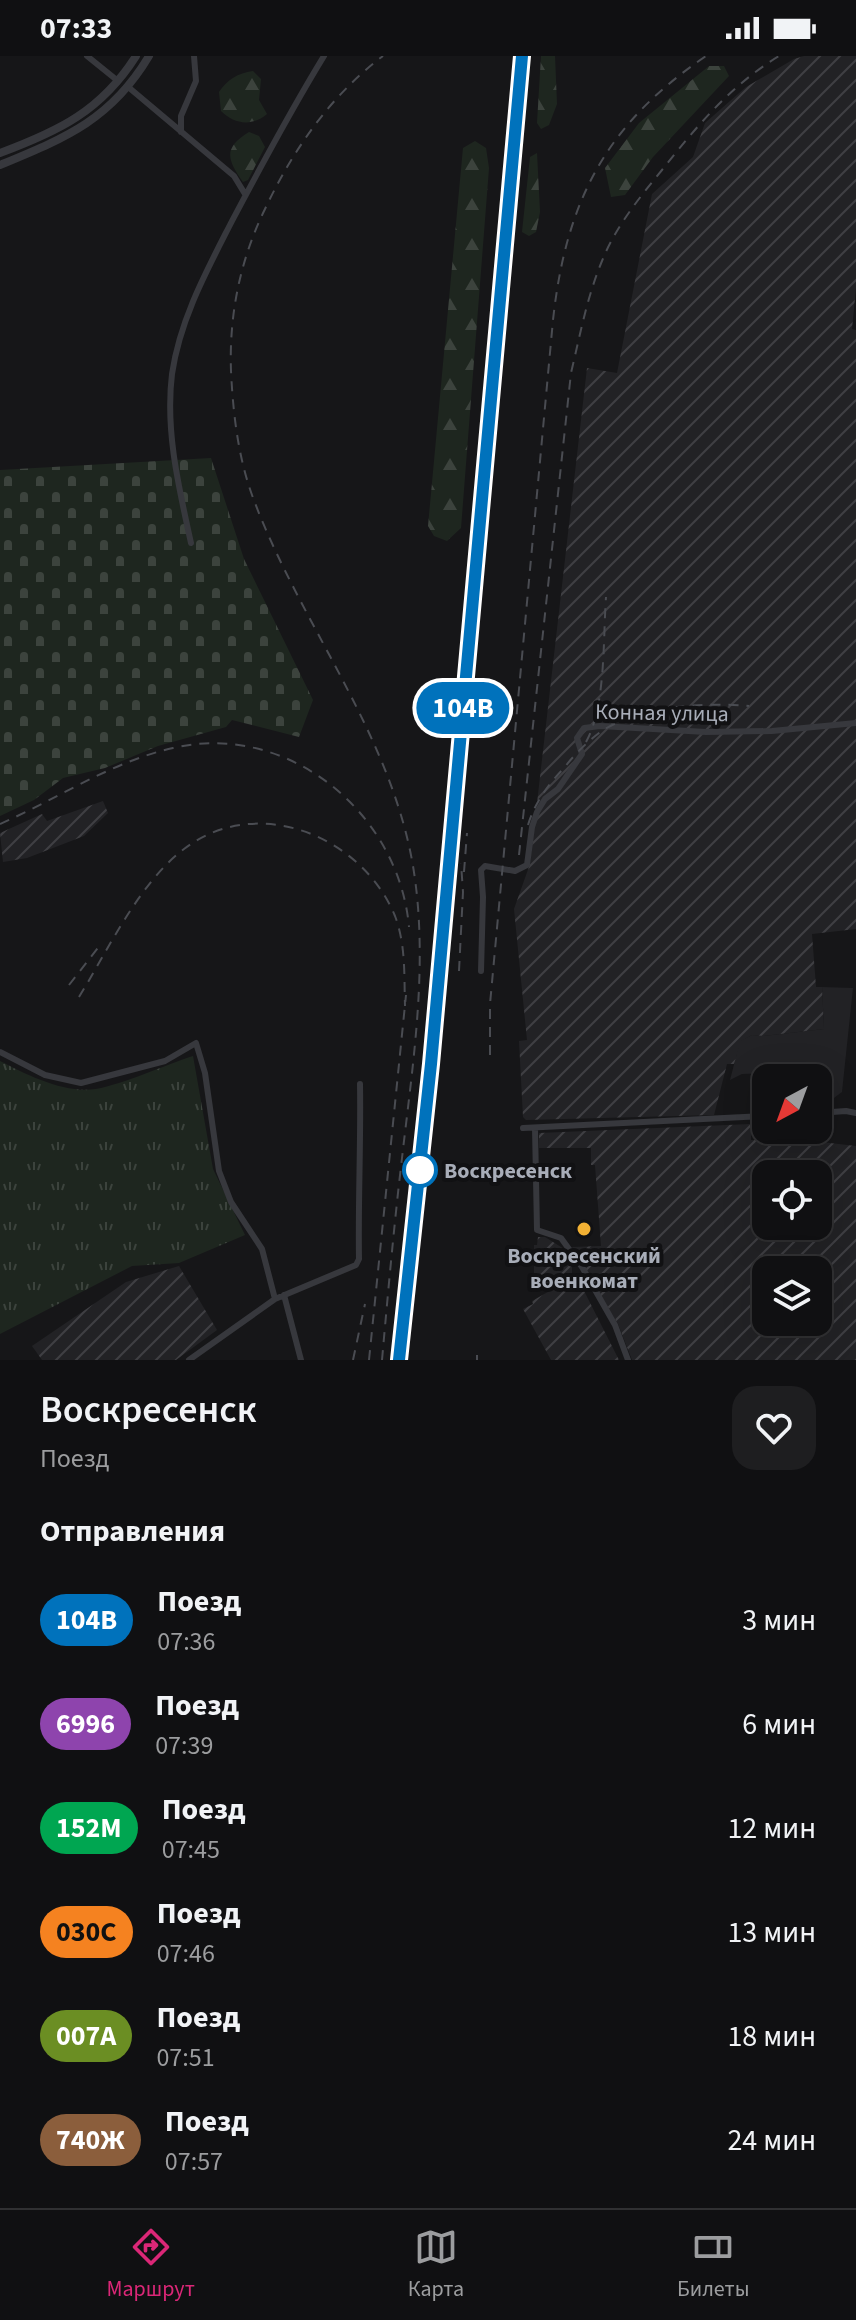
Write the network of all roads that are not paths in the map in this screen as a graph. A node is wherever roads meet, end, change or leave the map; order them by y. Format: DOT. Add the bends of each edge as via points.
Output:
graph roads {
  1 [pos="87,56"];
  2 [pos="136,56"];
  3 [pos="149,56"];
  4 [pos="194,56"];
  5 [pos="324,56"];
  6 [pos="118,81"];
  7 [pos="127,86"];
  8 [pos="181,132"];
  9 [pos="0,153"];
  10 [pos="0,165"];
  11 [pos="245,194"];
  12 [pos="191,543"];
  13 [pos="856,723"];
  14 [pos="481,971"];
  15 [pos="0,1052"];
  16 [pos="360,1084"];
  17 [pos="856,1111"];
  18 [pos="832,1112"];
  19 [pos="752,1117"];
  20 [pos="523,1128"];
  21 [pos="535,1128"];
  22 [pos="284,1295"];
  23 [pos="275,1299"];
  24 [pos="189,1360"];
  25 [pos="301,1360"];
  26 [pos="628,1360"];
  1 -- 6 [label="street"];
  2 -- 6 [label="street"];
  3 -- 7 [label="street"];
  4 -- 8 [label="street" via="196,81 181,116"];
  5 -- 11 [label="street"];
  6 -- 9 [label="street" via="81,116"];
  7 -- 8 [label="street"];
  7 -- 10 [label="street" via="73,134"];
  8 -- 11 [label="street" via="234,176"];
  11 -- 12 [label="street" via="204,274 172,374 171,425"];
  13 -- 14 [label="street, Конная улица" via="772,731 584,728 577,738 582,754 534,819 527,865 519,871 485,866 481,870"];
  15 -- 23 [label="street" via="45,1075 81,1083 165,1061 196,1043 219,1171 231,1202 262,1249"];
  16 -- 22 [label="street" via="359,1259 356,1265"];
  17 -- 18 [label="street"];
  19 -- 21 [label="street"];
  20 -- 21 [label="street"];
  21 -- 26 [label="street" via="537,1230 561,1238 582,1267"];
  22 -- 23 [label="street"];
  22 -- 25 [label="street"];
  23 -- 24 [label="street"];
}
